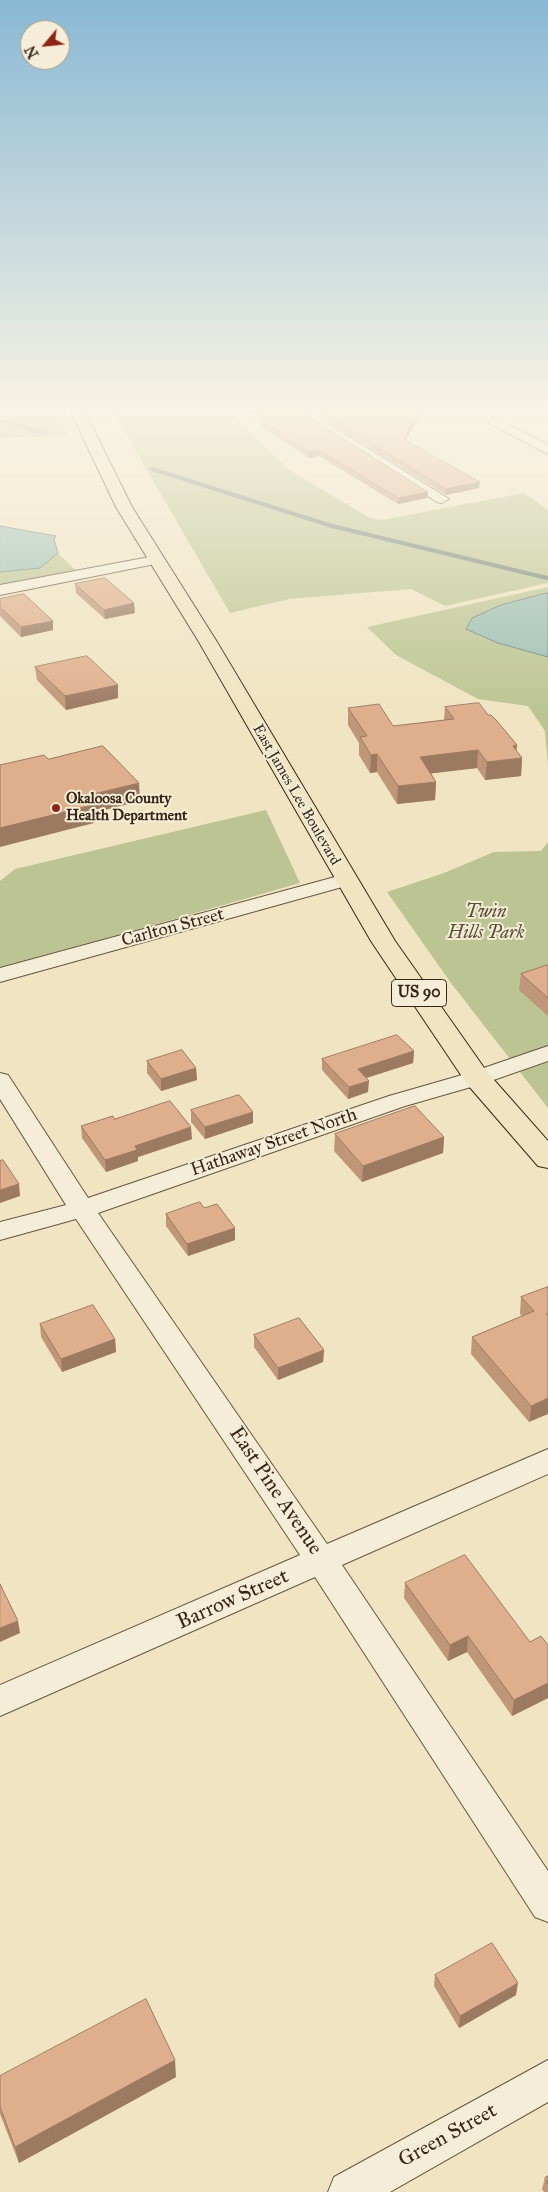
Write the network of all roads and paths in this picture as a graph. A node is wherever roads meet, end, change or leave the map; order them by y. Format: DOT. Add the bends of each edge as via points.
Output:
graph roads {
  1 [pos="127,512"];
  2 [pos="154,560"];
  3 [pos="0,590"];
  4 [pos="346,880"];
  5 [pos="0,976"];
  6 [pos="548,1053"];
  7 [pos="477,1078"];
  8 [pos="0,1080"];
  9 [pos="548,1159"];
  10 [pos="82,1209"];
  11 [pos="0,1231"];
  12 [pos="548,1461"];
  13 [pos="321,1560"];
  14 [pos="0,1701"];
  15 [pos="548,1904"];
  16 [pos="548,2080"];
  17 [pos="348,2192"];
  1 -- 2 [label="main road, East James Lee Boulevard / US 90"];
  2 -- 3 [label="street"];
  2 -- 4 [label="main road, East James Lee Boulevard / US 90" via="208,642"];
  4 -- 5 [label="street, Carlton Street"];
  4 -- 7 [label="main road, East James Lee Boulevard / US 90" via="383,941"];
  6 -- 7 [label="street, Hathaway Street North"];
  7 -- 9 [label="main road, East James Lee Boulevard / US 90"];
  7 -- 10 [label="street, Hathaway Street North" via="397,1101"];
  8 -- 10 [label="street, East Pine Avenue"];
  10 -- 11 [label="street, Hathaway Street North"];
  10 -- 13 [label="street, East Pine Avenue"];
  12 -- 13 [label="street, Barrow Street"];
  13 -- 14 [label="street, Barrow Street"];
  13 -- 15 [label="street, East Pine Avenue"];
  16 -- 17 [label="street, Green Street"];
}
